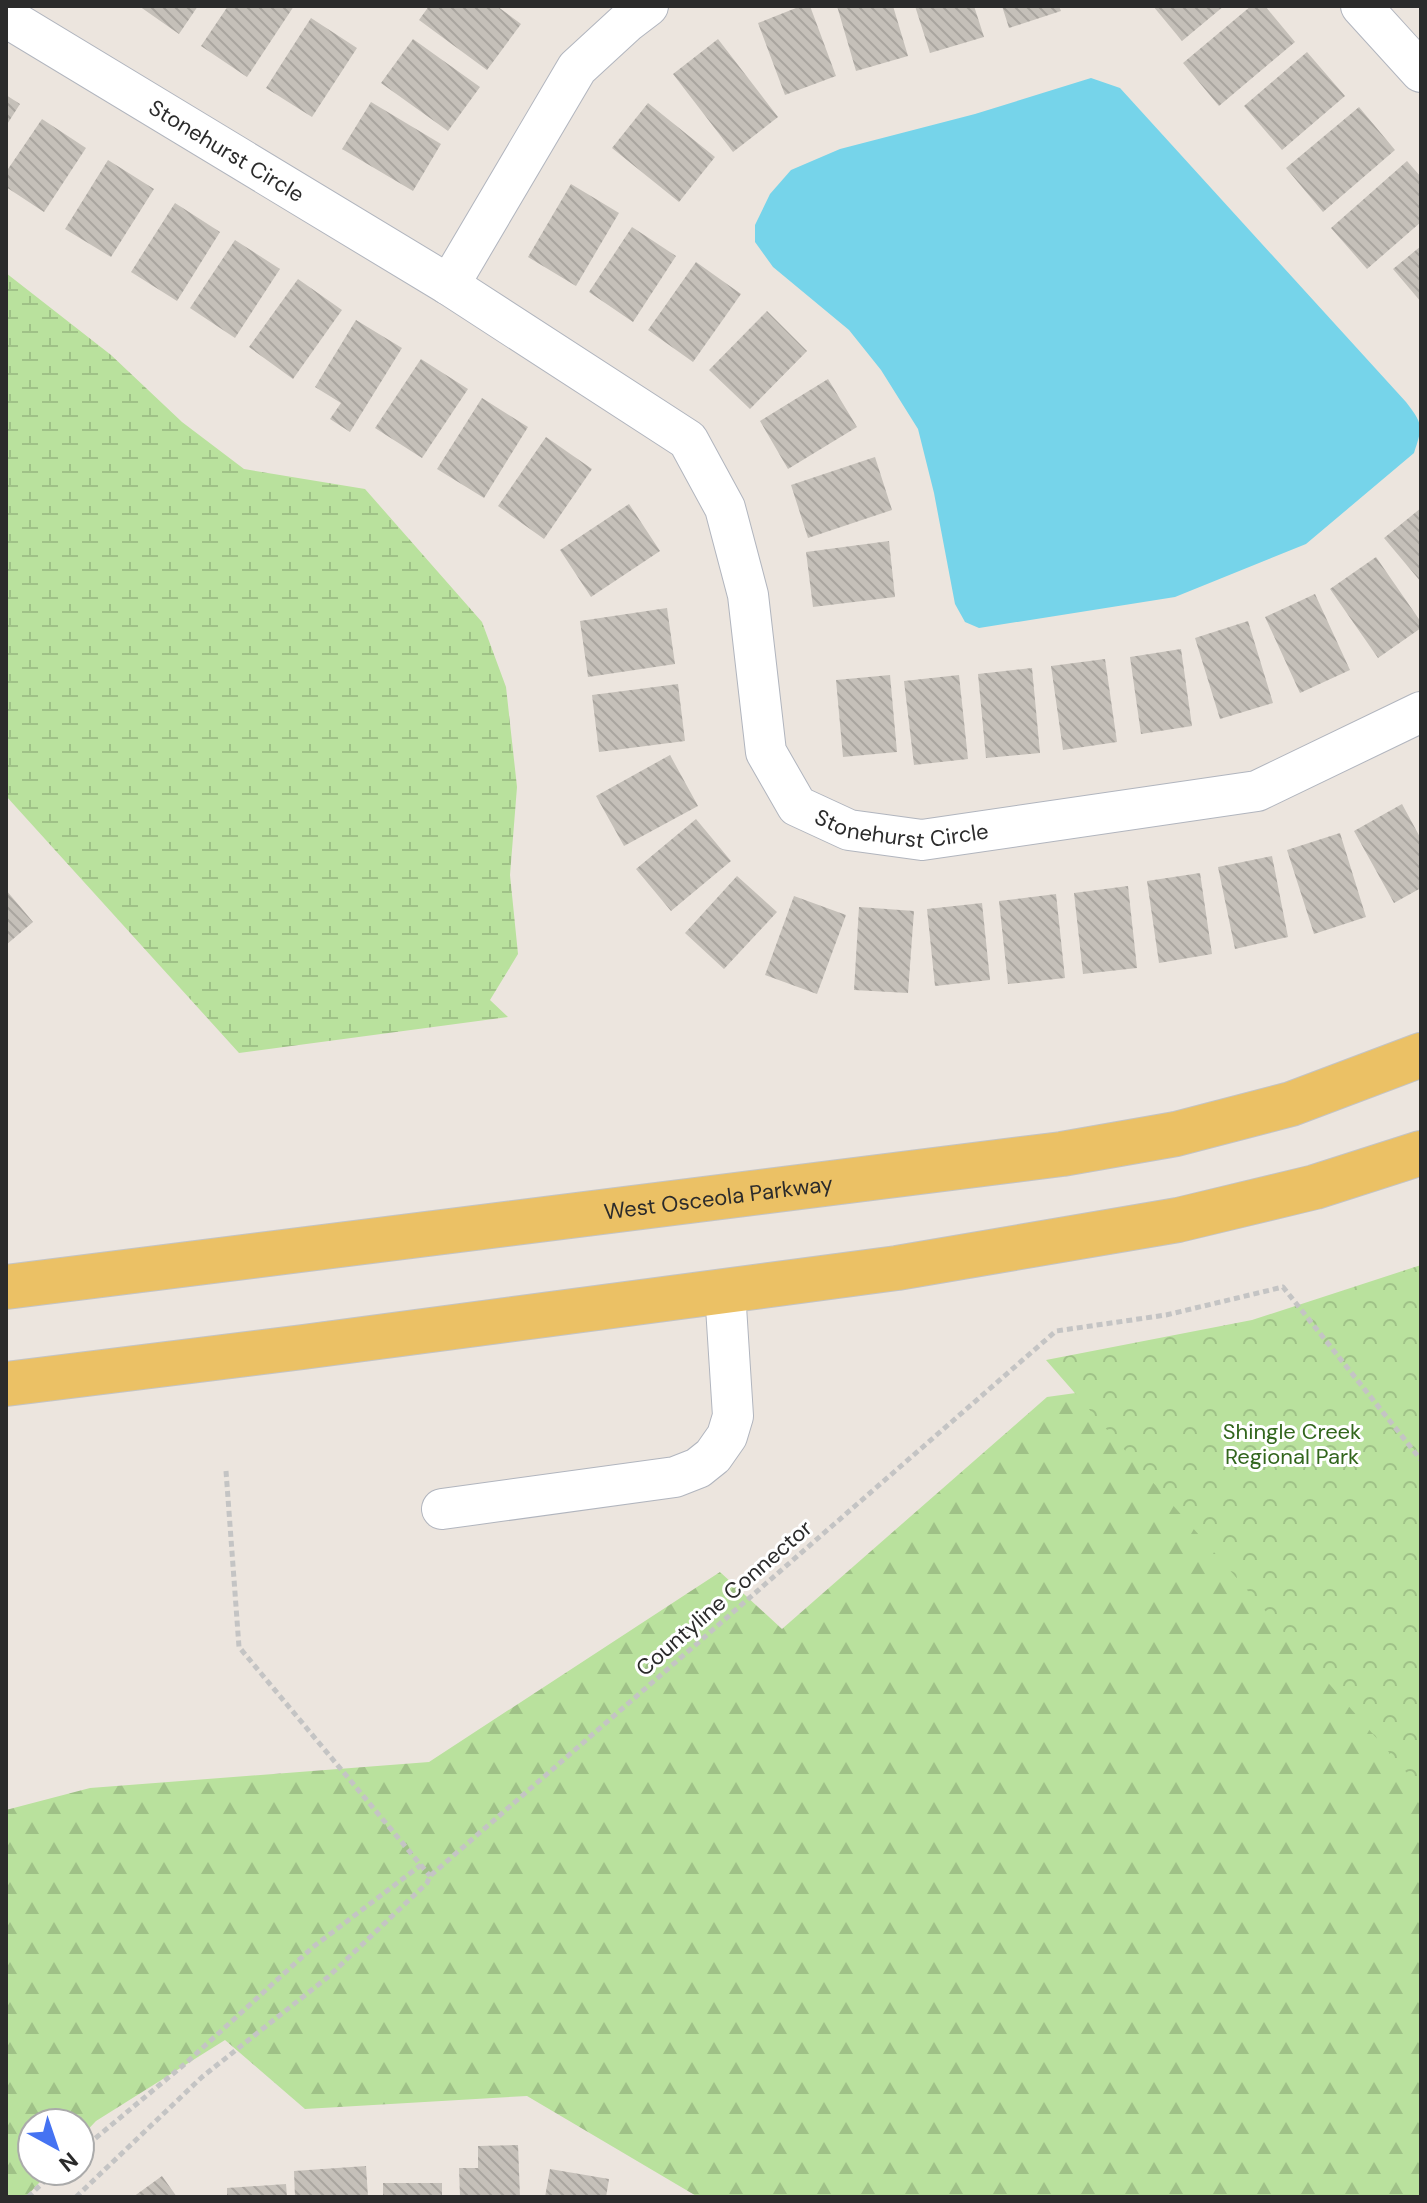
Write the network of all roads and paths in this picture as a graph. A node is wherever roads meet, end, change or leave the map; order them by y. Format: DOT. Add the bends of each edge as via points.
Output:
graph roads {
  1 [pos="648,6"];
  2 [pos="1361,6"];
  3 [pos="6,17"];
  4 [pos="1421,72"];
  5 [pos="449,285"];
  6 [pos="1421,712"];
  7 [pos="1421,1055"];
  8 [pos="1421,1153"];
  9 [pos="6,1287"];
  10 [pos="725,1291"];
  11 [pos="6,1384"];
  12 [pos="1421,1460"];
  13 [pos="226,1471"];
  14 [pos="442,1509"];
  15 [pos="421,1865"];
  16 [pos="430,1876"];
  17 [pos="96,2138"];
  18 [pos="76,2197"];
  1 -- 5 [label="street" via="577,68"];
  2 -- 4 [label="street"];
  3 -- 5 [label="street, Stonehurst Circle"];
  5 -- 6 [label="street, Stonehurst Circle" via="688,440 725,508 748,595 766,752 797,806 849,830 922,840 1257,791"];
  7 -- 9 [label="main road, West Osceola Parkway" via="1291,1104 1176,1134 1062,1154"];
  8 -- 10 [label="main road" via="1315,1187 1178,1220"];
  10 -- 11 [label="main road"];
  10 -- 14 [label="street" via="733,1416 727,1436 698,1468 675,1477"];
  12 -- 16 [label="path, Countyline Connector" via="1283,1287 1166,1315 1056,1331"];
  13 -- 15 [label="path" via="239,1647"];
  15 -- 16 [label="path"];
  15 -- 17 [label="path" via="313,1947"];
  16 -- 18 [label="path" via="328,1977 202,2077"];
}
